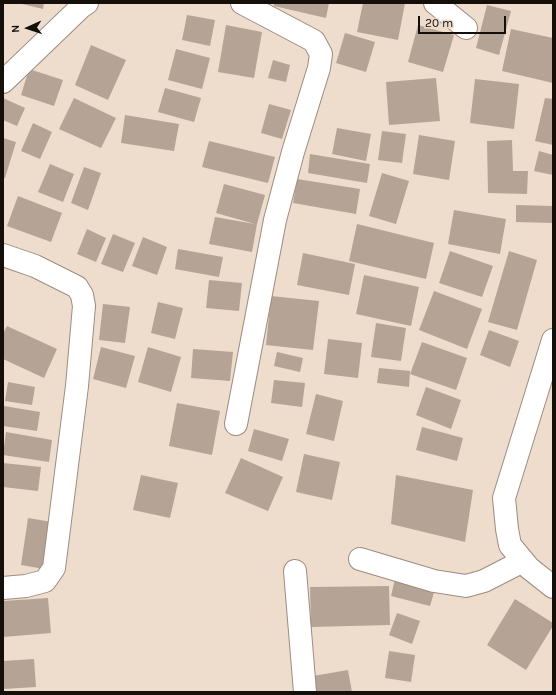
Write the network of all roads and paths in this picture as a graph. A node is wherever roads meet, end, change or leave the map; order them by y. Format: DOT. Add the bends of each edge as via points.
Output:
graph roads {
  1 [pos="242,3"];
  2 [pos="435,3"];
  3 [pos="83,4"];
  4 [pos="466,28"];
  5 [pos="3,82"];
  6 [pos="3,255"];
  7 [pos="553,340"];
  8 [pos="236,424"];
  9 [pos="360,559"];
  10 [pos="523,561"];
  11 [pos="295,571"];
  12 [pos="553,587"];
  13 [pos="3,588"];
  14 [pos="305,692"];
  1 -- 8 [label="street" via="314,41 321,54 275,220"];
  2 -- 4 [label="street"];
  3 -- 5 [label="street"];
  6 -- 13 [label="street" via="36,266 77,287 84,306 77,386 54,568 45,581"];
  7 -- 10 [label="street" via="504,498 510,545"];
  9 -- 10 [label="street" via="434,581 466,586 484,581"];
  10 -- 12 [label="street"];
  11 -- 14 [label="street"];
}
